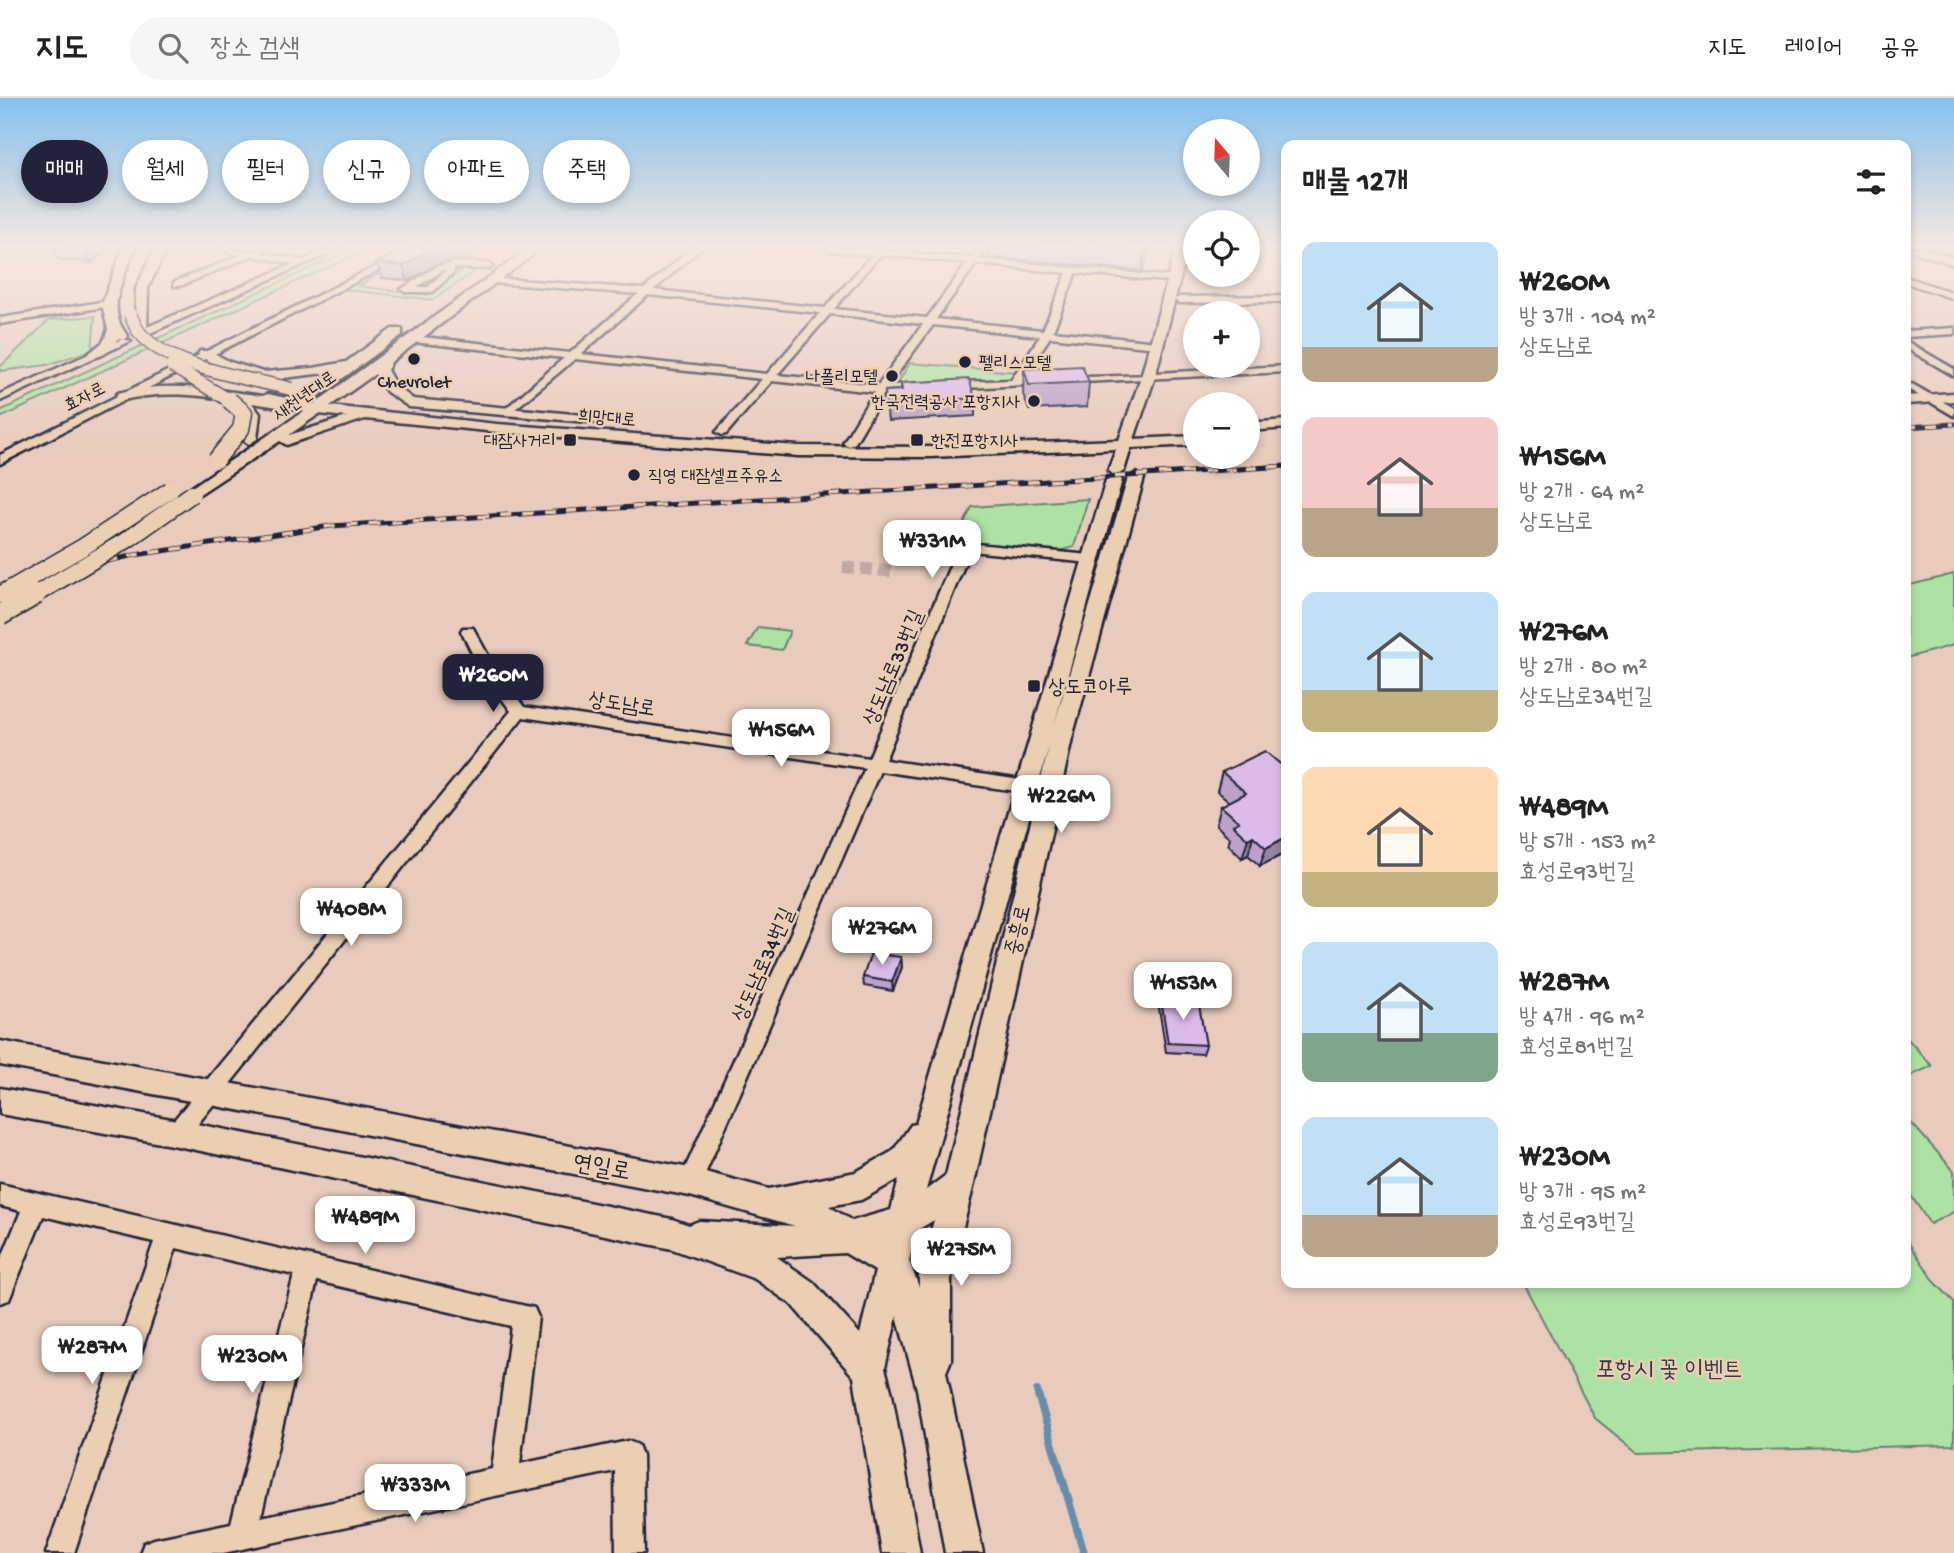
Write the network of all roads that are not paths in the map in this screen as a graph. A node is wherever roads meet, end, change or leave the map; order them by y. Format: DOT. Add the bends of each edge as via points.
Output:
graph roads {
  1 [pos="35,316"];
  2 [pos="105,316"];
  3 [pos="116,316"];
  4 [pos="118,316"];
  5 [pos="120,316"];
  6 [pos="143,316"];
  7 [pos="180,316"];
  8 [pos="282,316"];
  9 [pos="444,316"];
  10 [pos="619,316"];
  11 [pos="825,316"];
  12 [pos="861,316"];
  13 [pos="934,316"];
  14 [pos="1054,316"];
  15 [pos="1165,316"];
  16 [pos="1173,316"];
  17 [pos="0,321"];
  18 [pos="412,321"];
  19 [pos="117,322"];
  20 [pos="929,322"];
  21 [pos="1954,331"];
  22 [pos="143,332"];
  23 [pos="1911,334"];
  24 [pos="1046,335"];
  25 [pos="413,339"];
  26 [pos="1157,345"];
  27 [pos="1911,347"];
  28 [pos="95,354"];
  29 [pos="205,354"];
  30 [pos="573,356"];
  31 [pos="386,360"];
  32 [pos="354,364"];
  33 [pos="178,365"];
  34 [pos="1281,369"];
  35 [pos="1954,373"];
  36 [pos="258,376"];
  37 [pos="768,377"];
  38 [pos="1152,377"];
  39 [pos="1016,382"];
  40 [pos="1954,385"];
  41 [pos="881,389"];
  42 [pos="1911,392"];
  43 [pos="310,393"];
  44 [pos="1911,393"];
  45 [pos="123,396"];
  46 [pos="336,396"];
  47 [pos="240,397"];
  48 [pos="1954,397"];
  49 [pos="0,398"];
  50 [pos="1930,399"];
  51 [pos="292,400"];
  52 [pos="409,403"];
  53 [pos="316,409"];
  54 [pos="508,412"];
  55 [pos="1954,413"];
  56 [pos="371,414"];
  57 [pos="1281,424"];
  58 [pos="1260,426"];
  59 [pos="722,432"];
  60 [pos="1281,435"];
  61 [pos="1183,436"];
  62 [pos="1260,437"];
  63 [pos="849,443"];
  64 [pos="255,444"];
  65 [pos="1183,444"];
  66 [pos="1131,458"];
  67 [pos="0,460"];
  68 [pos="216,460"];
  69 [pos="170,490"];
  70 [pos="1090,559"];
  71 [pos="0,595"];
  72 [pos="0,615"];
  73 [pos="468,631"];
  74 [pos="520,711"];
  75 [pos="875,764"];
  76 [pos="1038,788"];
  77 [pos="0,1053"];
  78 [pos="207,1094"];
  79 [pos="0,1101"];
  80 [pos="933,1118"];
  81 [pos="177,1133"];
  82 [pos="691,1182"];
  83 [pos="959,1184"];
  84 [pos="0,1195"];
  85 [pos="772,1202"];
  86 [pos="36,1204"];
  87 [pos="903,1222"];
  88 [pos="169,1234"];
  89 [pos="672,1234"];
  90 [pos="850,1238"];
  91 [pos="893,1259"];
  92 [pos="308,1266"];
  93 [pos="0,1291"];
  94 [pos="868,1368"];
  95 [pos="934,1389"];
  96 [pos="505,1481"];
  97 [pos="242,1535"];
  98 [pos="60,1553"];
  99 [pos="154,1553"];
  100 [pos="630,1553"];
  101 [pos="901,1553"];
  102 [pos="964,1553"];
  1 -- 17 [label="street"];
  2 -- 19 [label="street"];
  3 -- 19 [label="main road"];
  4 -- 19 [label="main road"];
  5 -- 19 [label="main road"];
  6 -- 22 [label="main road"];
  7 -- 22 [label="street"];
  8 -- 29 [label="street"];
  9 -- 25 [label="main road, 새천년대로"];
  10 -- 30 [label="street"];
  11 -- 37 [label="street"];
  12 -- 20 [label="street"];
  13 -- 20 [label="street"];
  14 -- 24 [label="street"];
  15 -- 26 [label="main road, 중흥로"];
  16 -- 38 [label="main road, 중흥로"];
  18 -- 32 [label="main road, 새천년대로"];
  19 -- 22 [label="main road" via="140,339 147,334"];
  19 -- 28 [label="main road" via="109,344"];
  19 -- 33 [label="main road, 희망대로" via="145,352"];
  19 -- 51 [label="main road, 희망대로, bridge" via="177,358"];
  20 -- 24 [label="street"];
  20 -- 41 [label="street"];
  21 -- 23 [label="street"];
  24 -- 26 [label="street"];
  24 -- 39 [label="street"];
  25 -- 30 [label="street"];
  25 -- 31 [label="main road, 새천년대로"];
  26 -- 38 [label="main road, 중흥로"];
  27 -- 35 [label="street"];
  28 -- 49 [label="street"];
  29 -- 33 [label="street"];
  29 -- 36 [label="main road, 희망대로"];
  30 -- 37 [label="street"];
  30 -- 54 [label="street"];
  31 -- 46 [label="main road, 새천년대로"];
  31 -- 52 [label="main road" via="380,370 387,388"];
  32 -- 36 [label="main road"];
  32 -- 43 [label="main road, 새천년대로"];
  33 -- 45 [label="street, 효자로"];
  33 -- 51 [label="main road, 희망대로, bridge" via="268,398"];
  33 -- 68 [label="main road, bridge" via="244,413 241,429"];
  34 -- 38 [label="street"];
  36 -- 43 [label="main road, 희망대로"];
  37 -- 41 [label="street"];
  37 -- 59 [label="street"];
  38 -- 39 [label="street"];
  38 -- 66 [label="main road, 중흥로"];
  39 -- 41 [label="street"];
  40 -- 42 [label="main road"];
  41 -- 63 [label="street"];
  43 -- 46 [label="main road, 희망대로"];
  43 -- 51 [label="main road, 새천년대로"];
  44 -- 50 [label="main road"];
  45 -- 47 [label="main road" via="171,387"];
  45 -- 67 [label="street, 효자로"];
  46 -- 52 [label="main road, 희망대로"];
  46 -- 53 [label="main road, 새천년대로"];
  47 -- 51 [label="main road"];
  47 -- 64 [label="main road" via="254,414"];
  48 -- 50 [label="main road"];
  50 -- 55 [label="street"];
  51 -- 53 [label="main road, 희망대로"];
  51 -- 64 [label="main road, 새천년대로"];
  52 -- 54 [label="main road, 희망대로"];
  53 -- 56 [label="main road, 희망대로"];
  53 -- 64 [label="main road, 새천년대로"];
  54 -- 59 [label="main road, 희망대로"];
  56 -- 64 [label="main road"];
  56 -- 66 [label="main road, 희망대로" via="606,437 858,454"];
  57 -- 58 [label="main road"];
  59 -- 63 [label="main road, 희망대로"];
  60 -- 62 [label="main road"];
  61 -- 66 [label="main road, 희망대로"];
  63 -- 66 [label="main road, 희망대로"];
  64 -- 68 [label="main road, 새천년대로"];
  64 -- 72 [label="main road, 새천년대로, bridge" via="127,540"];
  65 -- 66 [label="main road, 희망대로"];
  66 -- 70 [label="main road, 중흥로"];
  66 -- 76 [label="main road, 중흥로" via="1060,738"];
  68 -- 69 [label="main road, 새천년대로"];
  69 -- 71 [label="main road, bridge"];
  70 -- 75 [label="street, 상도남로33번길" via="965,547"];
  70 -- 76 [label="main road, 중흥로"];
  73 -- 74 [label="street" via="488,669"];
  74 -- 75 [label="street, 상도남로"];
  74 -- 78 [label="street"];
  75 -- 76 [label="street, 상도남로"];
  75 -- 82 [label="street, 상도남로34번길"];
  76 -- 80 [label="main road, 중흥로"];
  76 -- 83 [label="main road, 중흥로"];
  77 -- 78 [label="main road, 연일로"];
  78 -- 81 [label="street"];
  78 -- 82 [label="main road, 연일로"];
  79 -- 81 [label="main road"];
  80 -- 85 [label="main road" via="903,1161 861,1186"];
  80 -- 87 [label="main road, 중흥로"];
  81 -- 89 [label="main road"];
  82 -- 85 [label="main road, 연일로"];
  83 -- 87 [label="main road"];
  83 -- 95 [label="main road, 중흥로" via="935,1273"];
  84 -- 86 [label="street"];
  85 -- 90 [label="main road, 연일로" via="823,1219"];
  86 -- 88 [label="street"];
  86 -- 93 [label="street"];
  87 -- 90 [label="main road"];
  87 -- 91 [label="main road, 중흥로"];
  88 -- 92 [label="street"];
  88 -- 98 [label="street"];
  89 -- 90 [label="main road" via="801,1244"];
  89 -- 94 [label="main road" via="764,1267 792,1286"];
  90 -- 91 [label="main road, 연일로" via="875,1255"];
  91 -- 94 [label="main road, 중흥로"];
  91 -- 95 [label="main road"];
  92 -- 96 [label="street" via="525,1317"];
  92 -- 97 [label="street"];
  94 -- 101 [label="main road"];
  95 -- 102 [label="main road"];
  96 -- 97 [label="street"];
  96 -- 100 [label="street" via="628,1455"];
  97 -- 99 [label="street"];
}
